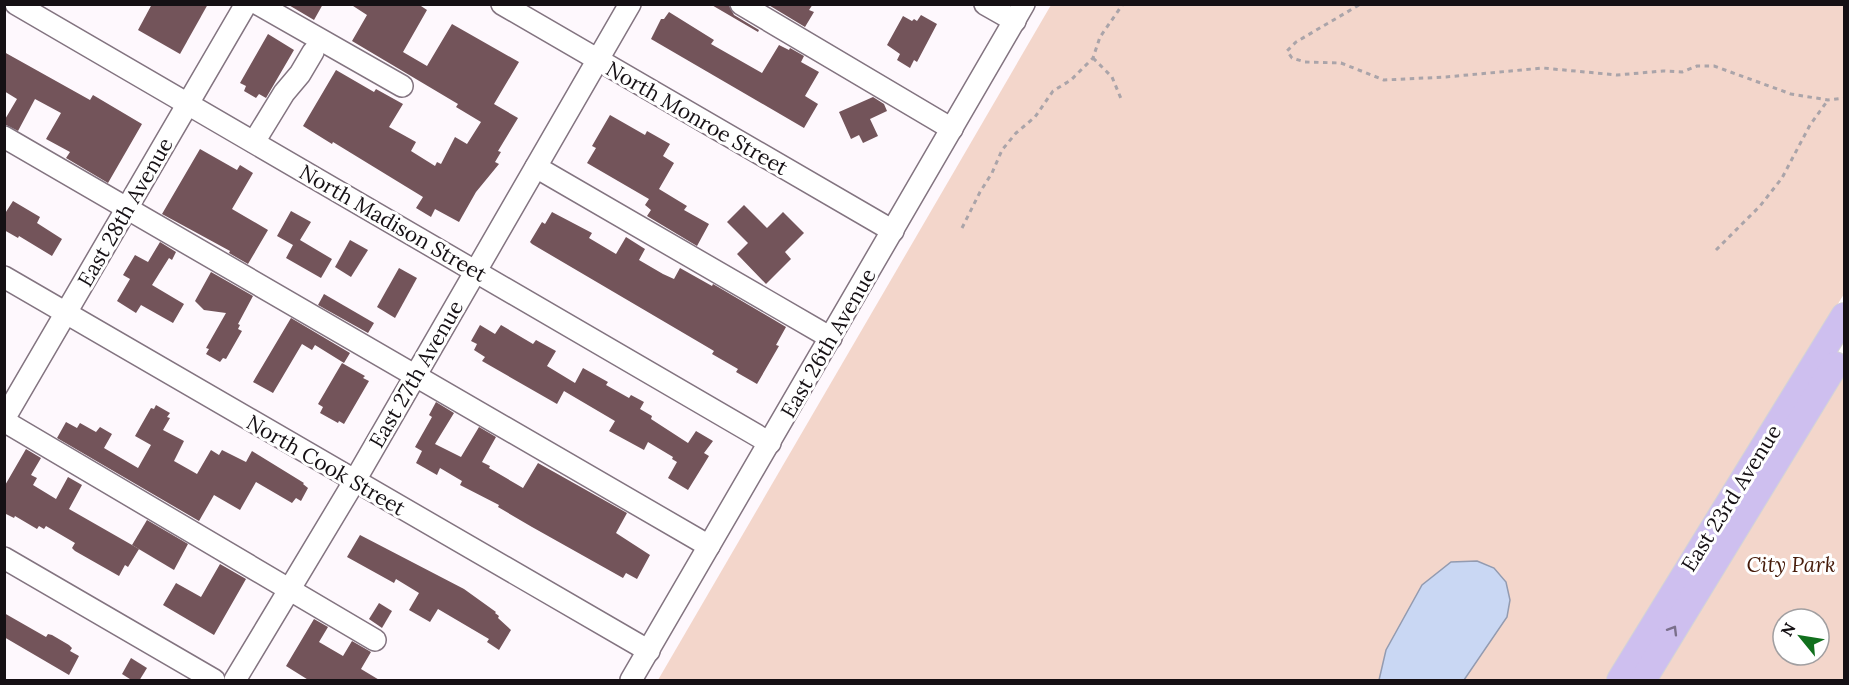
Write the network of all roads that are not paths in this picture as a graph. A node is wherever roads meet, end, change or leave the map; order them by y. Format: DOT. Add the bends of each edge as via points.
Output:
graph roads {
  1 [pos="16,4"];
  2 [pos="246,4"];
  3 [pos="258,4"];
  4 [pos="502,4"];
  5 [pos="630,4"];
  6 [pos="741,4"];
  7 [pos="985,4"];
  8 [pos="1019,13"];
  9 [pos="313,52"];
  10 [pos="598,60"];
  11 [pos="402,86"];
  12 [pos="188,104"];
  13 [pos="952,129"];
  14 [pos="4,137"];
  15 [pos="254,142"];
  16 [pos="536,167"];
  17 [pos="127,208"];
  18 [pos="893,231"];
  19 [pos="476,271"];
  20 [pos="4,277"];
  21 [pos="66,313"];
  22 [pos="1845,316"];
  23 [pos="831,338"];
  24 [pos="1845,349"];
  25 [pos="1809,373"];
  26 [pos="415,377"];
  27 [pos="4,420"];
  28 [pos="770,443"];
  29 [pos="354,482"];
  30 [pos="1759,487"];
  31 [pos="709,546"];
  32 [pos="4,558"];
  33 [pos="290,589"];
  34 [pos="375,640"];
  35 [pos="649,651"];
  36 [pos="214,681"];
  37 [pos="235,681"];
  38 [pos="632,681"];
  39 [pos="1620,681"];
  40 [pos="1643,681"];
  1 -- 12 [label="street, North Madison Street"];
  2 -- 12 [label="street, East 28th Avenue"];
  3 -- 11 [label="street"];
  4 -- 10 [label="street, North Monroe Street"];
  5 -- 10 [label="street, East 27th Avenue"];
  6 -- 13 [label="street"];
  7 -- 8 [label="street"];
  8 -- 13 [label="street, East 26th Avenue"];
  9 -- 15 [label="street"];
  10 -- 16 [label="street, East 27th Avenue"];
  10 -- 18 [label="street, North Monroe Street"];
  12 -- 15 [label="street, North Madison Street"];
  12 -- 17 [label="street, East 28th Avenue"];
  13 -- 18 [label="street, East 26th Avenue"];
  14 -- 17 [label="street"];
  15 -- 19 [label="street, North Madison Street"];
  16 -- 19 [label="street, East 27th Avenue"];
  16 -- 23 [label="street"];
  17 -- 21 [label="street, East 28th Avenue"];
  17 -- 26 [label="street"];
  18 -- 23 [label="street, East 26th Avenue"];
  19 -- 26 [label="street, East 27th Avenue"];
  19 -- 28 [label="street, North Madison Street"];
  20 -- 21 [label="street, North Cook Street"];
  21 -- 27 [label="street, East 28th Avenue"];
  21 -- 29 [label="street, North Cook Street"];
  22 -- 25 [label="main road, East 23rd Avenue"];
  23 -- 28 [label="street, East 26th Avenue"];
  24 -- 30 [label="main road, East 23rd Avenue"];
  25 -- 30 [label="main road" via="1758,470"];
  25 -- 39 [label="main road, East 23rd Avenue"];
  26 -- 29 [label="street, East 27th Avenue"];
  26 -- 31 [label="street"];
  27 -- 33 [label="street"];
  28 -- 31 [label="street, East 26th Avenue"];
  29 -- 33 [label="street, East 27th Avenue"];
  29 -- 35 [label="street, North Cook Street"];
  40 -- 30 [label="main road, East 23rd Avenue, one-way"];
  31 -- 35 [label="street, East 26th Avenue"];
  32 -- 36 [label="street"];
  33 -- 34 [label="street"];
  33 -- 37 [label="street, East 27th Avenue"];
  35 -- 38 [label="street, East 26th Avenue"];
}
